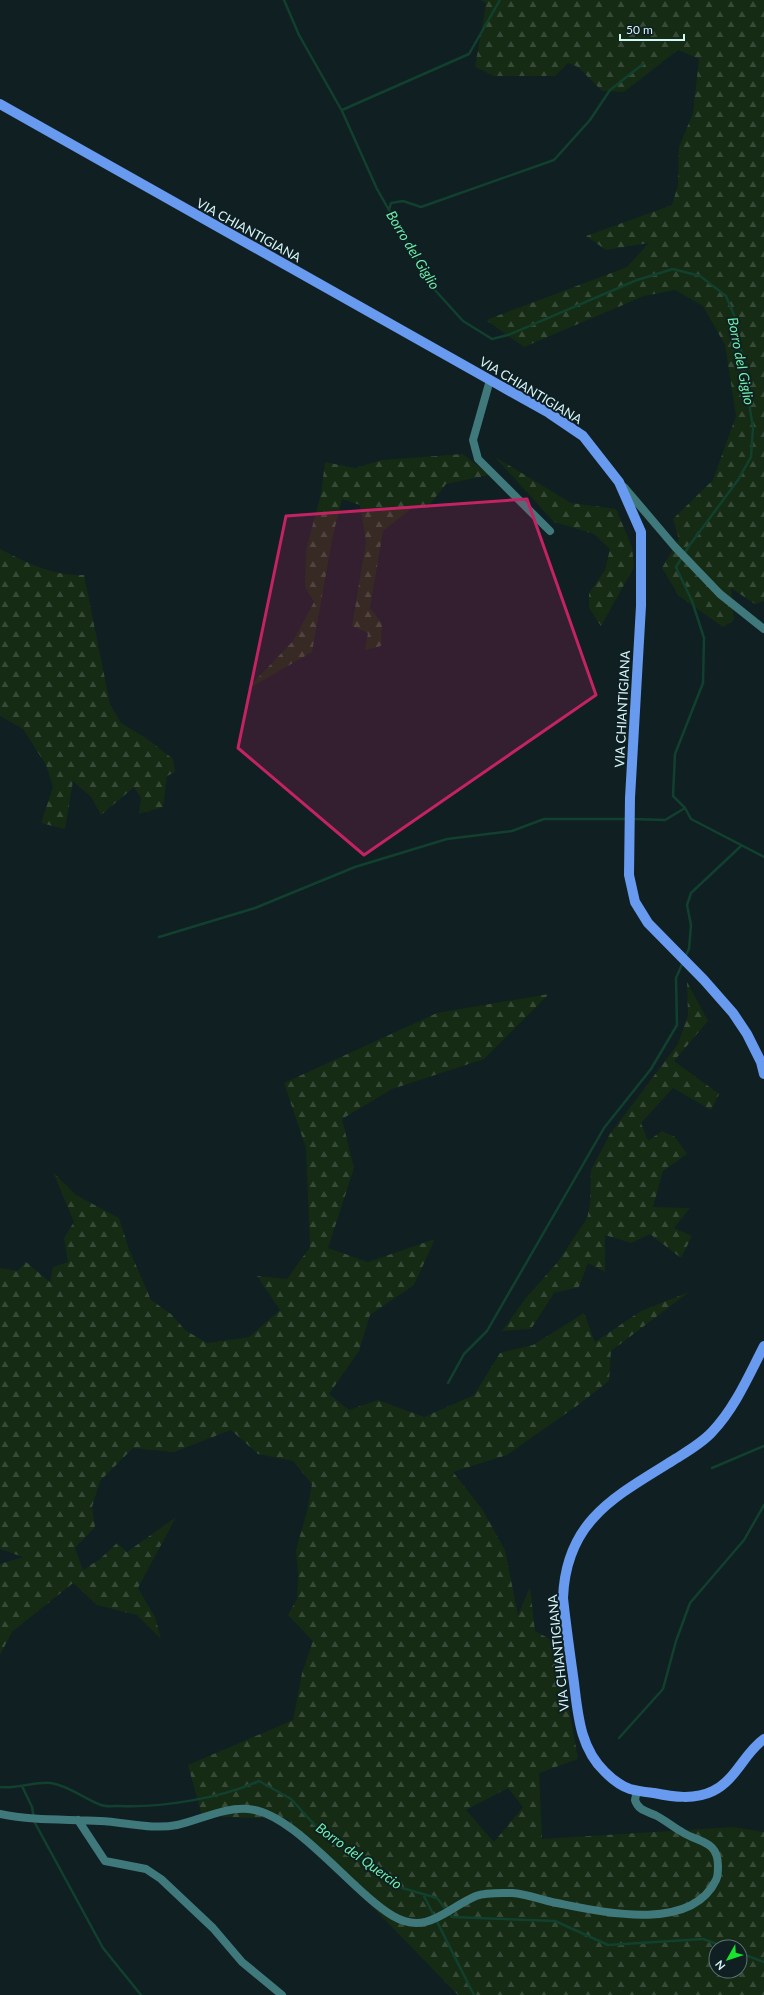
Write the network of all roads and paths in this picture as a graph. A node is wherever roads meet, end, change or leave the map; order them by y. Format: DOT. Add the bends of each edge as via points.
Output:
graph roads {
  1 [pos="0,104"];
  2 [pos="490,380"];
  3 [pos="619,482"];
  4 [pos="550,530"];
  5 [pos="764,629"];
  6 [pos="764,1074"];
  7 [pos="764,1346"];
  8 [pos="764,1739"];
  9 [pos="637,1790"];
  10 [pos="0,1814"];
  11 [pos="78,1820"];
  12 [pos="282,1995"];
  1 -- 2 [label="main road, VIA CHIANTIGIANA"];
  2 -- 3 [label="main road, VIA CHIANTIGIANA" via="549,413 583,436"];
  2 -- 4 [label="street" via="473,440 478,459"];
  3 -- 5 [label="street" via="720,594"];
  3 -- 6 [label="main road, VIA CHIANTIGIANA" via="641,532 641,606 629,829 629,875 635,902 648,923 733,1013 747,1034"];
  7 -- 9 [label="main road, VIA CHIANTIGIANA" via="734,1403 712,1432 693,1448 614,1497 594,1515 567,1562 563,1598 579,1726 596,1763 611,1778 629,1789"];
  8 -- 9 [label="main road, VIA CHIANTIGIANA" via="734,1774 706,1794 664,1796"];
  9 -- 11 [label="street" via="635,1800 640,1809 666,1820 683,1833 701,1839 712,1847 718,1857 718,1878 706,1895 692,1905 672,1911 637,1915 564,1904 514,1893 490,1893 478,1895 435,1920 408,1922 394,1916 369,1898 284,1822 265,1813 249,1809 236,1810 176,1825 151,1826"];
  10 -- 11 [label="street" via="21,1818"];
  11 -- 12 [label="street" via="106,1861 146,1869 161,1879 213,1928 242,1962"];
}
